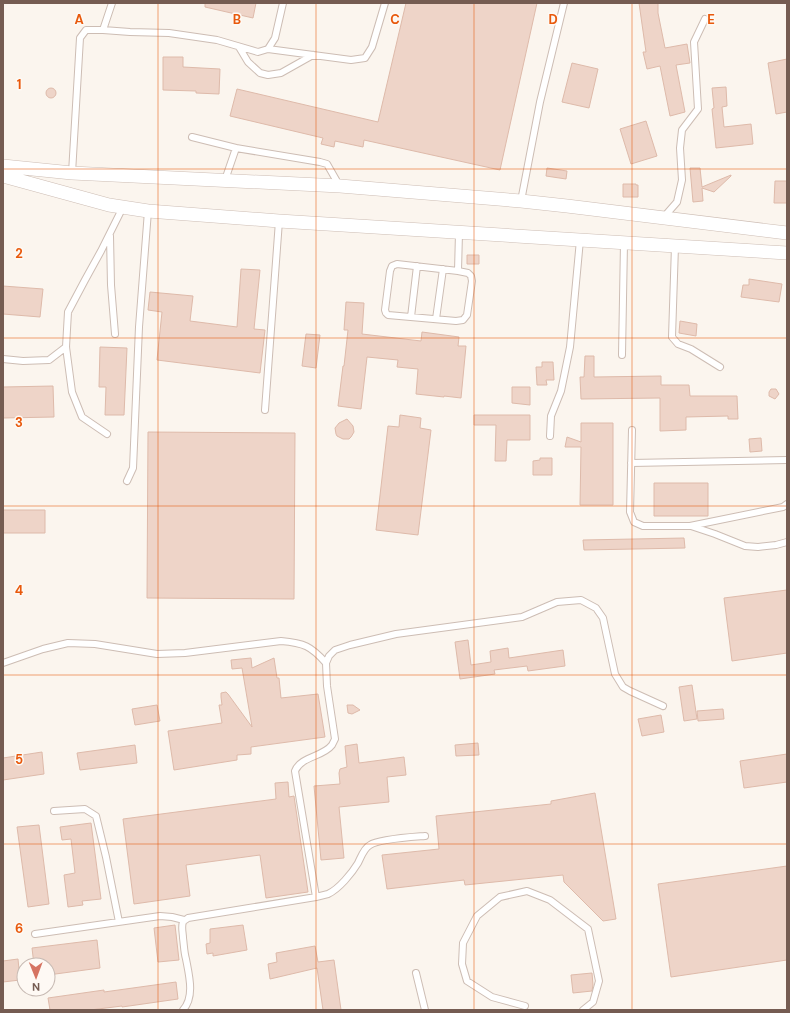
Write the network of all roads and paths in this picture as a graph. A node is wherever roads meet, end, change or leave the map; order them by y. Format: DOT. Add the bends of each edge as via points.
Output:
graph roads {
  1 [pos="112,3"];
  2 [pos="283,3"];
  3 [pos="385,3"];
  4 [pos="564,3"];
  5 [pos="705,19"];
  6 [pos="103,30"];
  7 [pos="239,47"];
  8 [pos="268,49"];
  9 [pos="314,55"];
  10 [pos="192,137"];
  11 [pos="236,148"];
  12 [pos="3,166"];
  13 [pos="72,173"];
  14 [pos="3,176"];
  15 [pos="225,180"];
  16 [pos="340,186"];
  17 [pos="521,201"];
  18 [pos="123,207"];
  19 [pos="148,211"];
  20 [pos="663,218"];
  21 [pos="279,221"];
  22 [pos="460,233"];
  23 [pos="787,233"];
  24 [pos="110,234"];
  25 [pos="580,240"];
  26 [pos="624,243"];
  27 [pos="675,246"];
  28 [pos="787,254"];
  29 [pos="417,266"];
  30 [pos="443,269"];
  31 [pos="458,271"];
  32 [pos="411,317"];
  33 [pos="436,319"];
  34 [pos="115,334"];
  35 [pos="66,348"];
  36 [pos="622,355"];
  37 [pos="3,359"];
  38 [pos="720,367"];
  39 [pos="265,410"];
  40 [pos="632,430"];
  41 [pos="107,434"];
  42 [pos="550,436"];
  43 [pos="787,460"];
  44 [pos="631,463"];
  45 [pos="127,480"];
  46 [pos="787,504"];
  47 [pos="690,526"];
  48 [pos="787,542"];
  49 [pos="3,662"];
  50 [pos="326,663"];
  51 [pos="663,706"];
  52 [pos="54,811"];
  53 [pos="425,836"];
  54 [pos="316,897"];
  55 [pos="184,920"];
  56 [pos="119,922"];
  57 [pos="35,934"];
  58 [pos="416,973"];
  59 [pos="525,1006"];
  60 [pos="183,1010"];
  61 [pos="425,1010"];
  62 [pos="583,1010"];
  1 -- 6 [label="lane"];
  2 -- 8 [label="lane" via="275,38"];
  3 -- 9 [label="lane" via="372,47 365,58 351,60"];
  4 -- 17 [label="lane" via="540,102"];
  5 -- 20 [label="lane" via="694,42 698,109 682,130 682,180 677,202"];
  6 -- 7 [label="lane" via="169,33 217,40"];
  6 -- 13 [label="lane" via="86,30 80,38"];
  7 -- 8 [label="lane" via="258,52"];
  7 -- 9 [label="lane" via="248,62 260,73 268,75 281,73"];
  8 -- 9 [label="lane"];
  10 -- 11 [label="lane"];
  11 -- 15 [label="lane"];
  11 -- 16 [label="lane" via="327,164"];
  12 -- 13 [label="street"];
  13 -- 15 [label="street"];
  14 -- 18 [label="street"];
  15 -- 16 [label="street"];
  16 -- 17 [label="street"];
  17 -- 20 [label="street"];
  18 -- 19 [label="street"];
  18 -- 24 [label="lane"];
  19 -- 21 [label="street"];
  19 -- 45 [label="lane" via="139,327 133,468"];
  20 -- 23 [label="street"];
  21 -- 22 [label="street"];
  21 -- 39 [label="lane"];
  22 -- 25 [label="street"];
  22 -- 31 [label="lane"];
  24 -- 34 [label="lane"];
  24 -- 35 [label="lane" via="68,312"];
  25 -- 26 [label="street"];
  25 -- 42 [label="lane" via="570,347 561,391 551,416"];
  26 -- 27 [label="street"];
  26 -- 36 [label="lane"];
  27 -- 28 [label="street"];
  27 -- 38 [label="lane" via="672,336 678,344"];
  29 -- 30 [label="lane"];
  29 -- 32 [label="lane"];
  29 -- 32 [label="lane" via="392,266 385,310 388,315"];
  30 -- 31 [label="lane"];
  30 -- 33 [label="lane"];
  31 -- 33 [label="lane" via="471,276 467,315 463,320 456,321"];
  32 -- 33 [label="lane"];
  35 -- 37 [label="lane" via="49,360"];
  35 -- 41 [label="lane" via="72,392 82,417"];
  40 -- 44 [label="lane"];
  43 -- 44 [label="lane"];
  44 -- 47 [label="lane" via="630,512 634,522 643,526"];
  46 -- 47 [label="lane" via="783,507"];
  47 -- 48 [label="lane" via="746,546 758,547"];
  49 -- 50 [label="lane" via="68,643 95,644 157,654 282,641 305,645"];
  50 -- 51 [label="lane" via="335,650 370,640 396,634 522,617 557,602 582,600 596,608 603,618 615,674 623,687"];
  50 -- 54 [label="lane" via="335,739 326,750 301,763 295,771"];
  52 -- 56 [label="lane" via="85,809 96,816"];
  53 -- 54 [label="lane" via="369,845 336,889"];
  54 -- 55 [label="lane"];
  55 -- 56 [label="lane" via="160,916"];
  55 -- 60 [label="lane" via="182,930 190,993"];
  56 -- 57 [label="lane"];
  58 -- 61 [label="lane"];
  59 -- 62 [label="lane" via="492,997 467,981 462,964 463,943 477,916 500,897 526,891 550,900 588,929 599,981 593,1002"];
}
